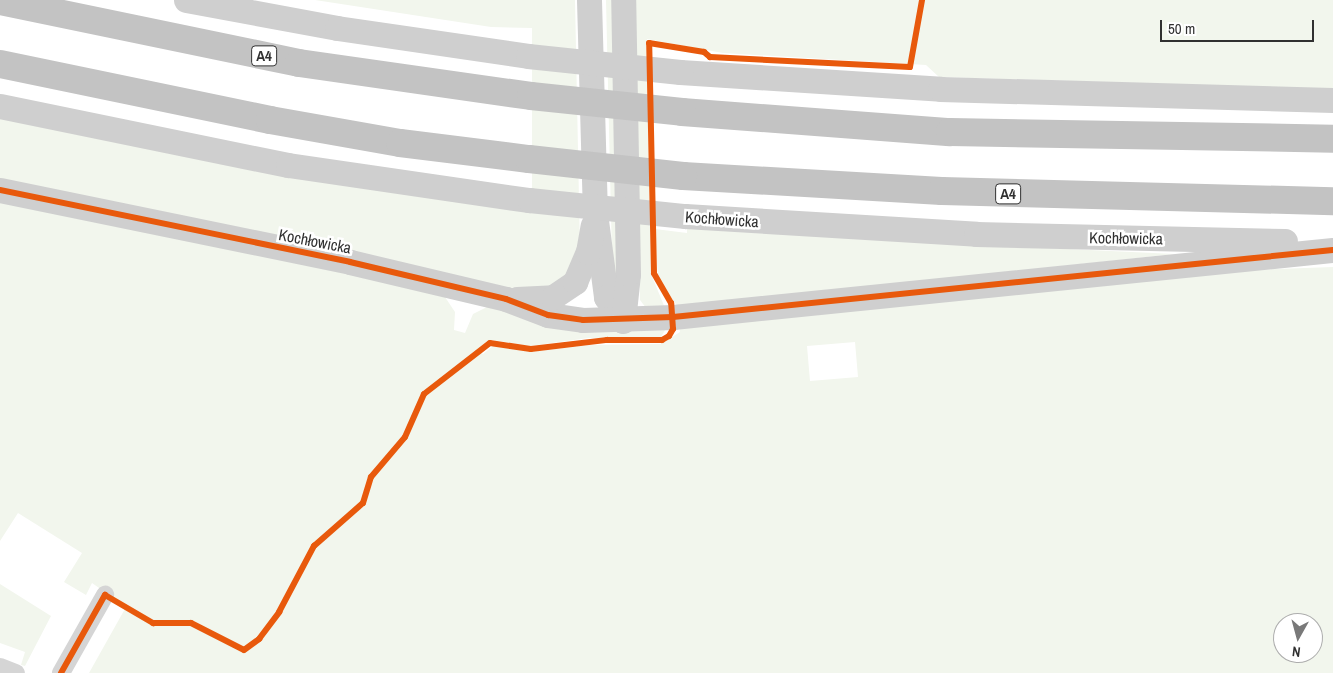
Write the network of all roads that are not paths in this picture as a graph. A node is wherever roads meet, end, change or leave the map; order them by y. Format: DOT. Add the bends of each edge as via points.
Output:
graph roads {
  1 [pos="186,0"];
  2 [pos="259,0"];
  3 [pos="590,0"];
  4 [pos="623,0"];
  5 [pos="0,1"];
  6 [pos="337,28"];
  7 [pos="0,64"];
  8 [pos="1333,100"];
  9 [pos="0,106"];
  10 [pos="1333,139"];
  11 [pos="0,190"];
  12 [pos="1333,201"];
  13 [pos="595,213"];
  14 [pos="1333,242"];
  15 [pos="1333,250"];
  16 [pos="506,299"];
  17 [pos="623,321"];
  18 [pos="105,595"];
  19 [pos="0,667"];
  20 [pos="16,673"];
  21 [pos="61,673"];
  1 -- 6 [label="street"];
  2 -- 6 [label="street"];
  3 -- 13 [label="street"];
  4 -- 17 [label="street" via="628,274"];
  5 -- 10 [label="highway, A4, bridge" via="299,63 531,96 682,112 950,132"];
  6 -- 8 [label="street, bridge" via="528,56 680,72 940,89"];
  7 -- 12 [label="highway, A4, bridge" via="270,120 400,143 683,176 942,191"];
  9 -- 14 [label="street, Kochłowicka, bridge" via="288,165 529,200 685,216 976,234"];
  11 -- 16 [label="street, Kochłowicka" via="350,262"];
  13 -- 16 [label="street" via="588,252 575,282 552,297"];
  13 -- 17 [label="street" via="606,297"];
  15 -- 17 [label="street, Kochłowicka"];
  16 -- 17 [label="street, Kochłowicka" via="548,315"];
  18 -- 21 [label="street"];
  19 -- 20 [label="street"];
}
